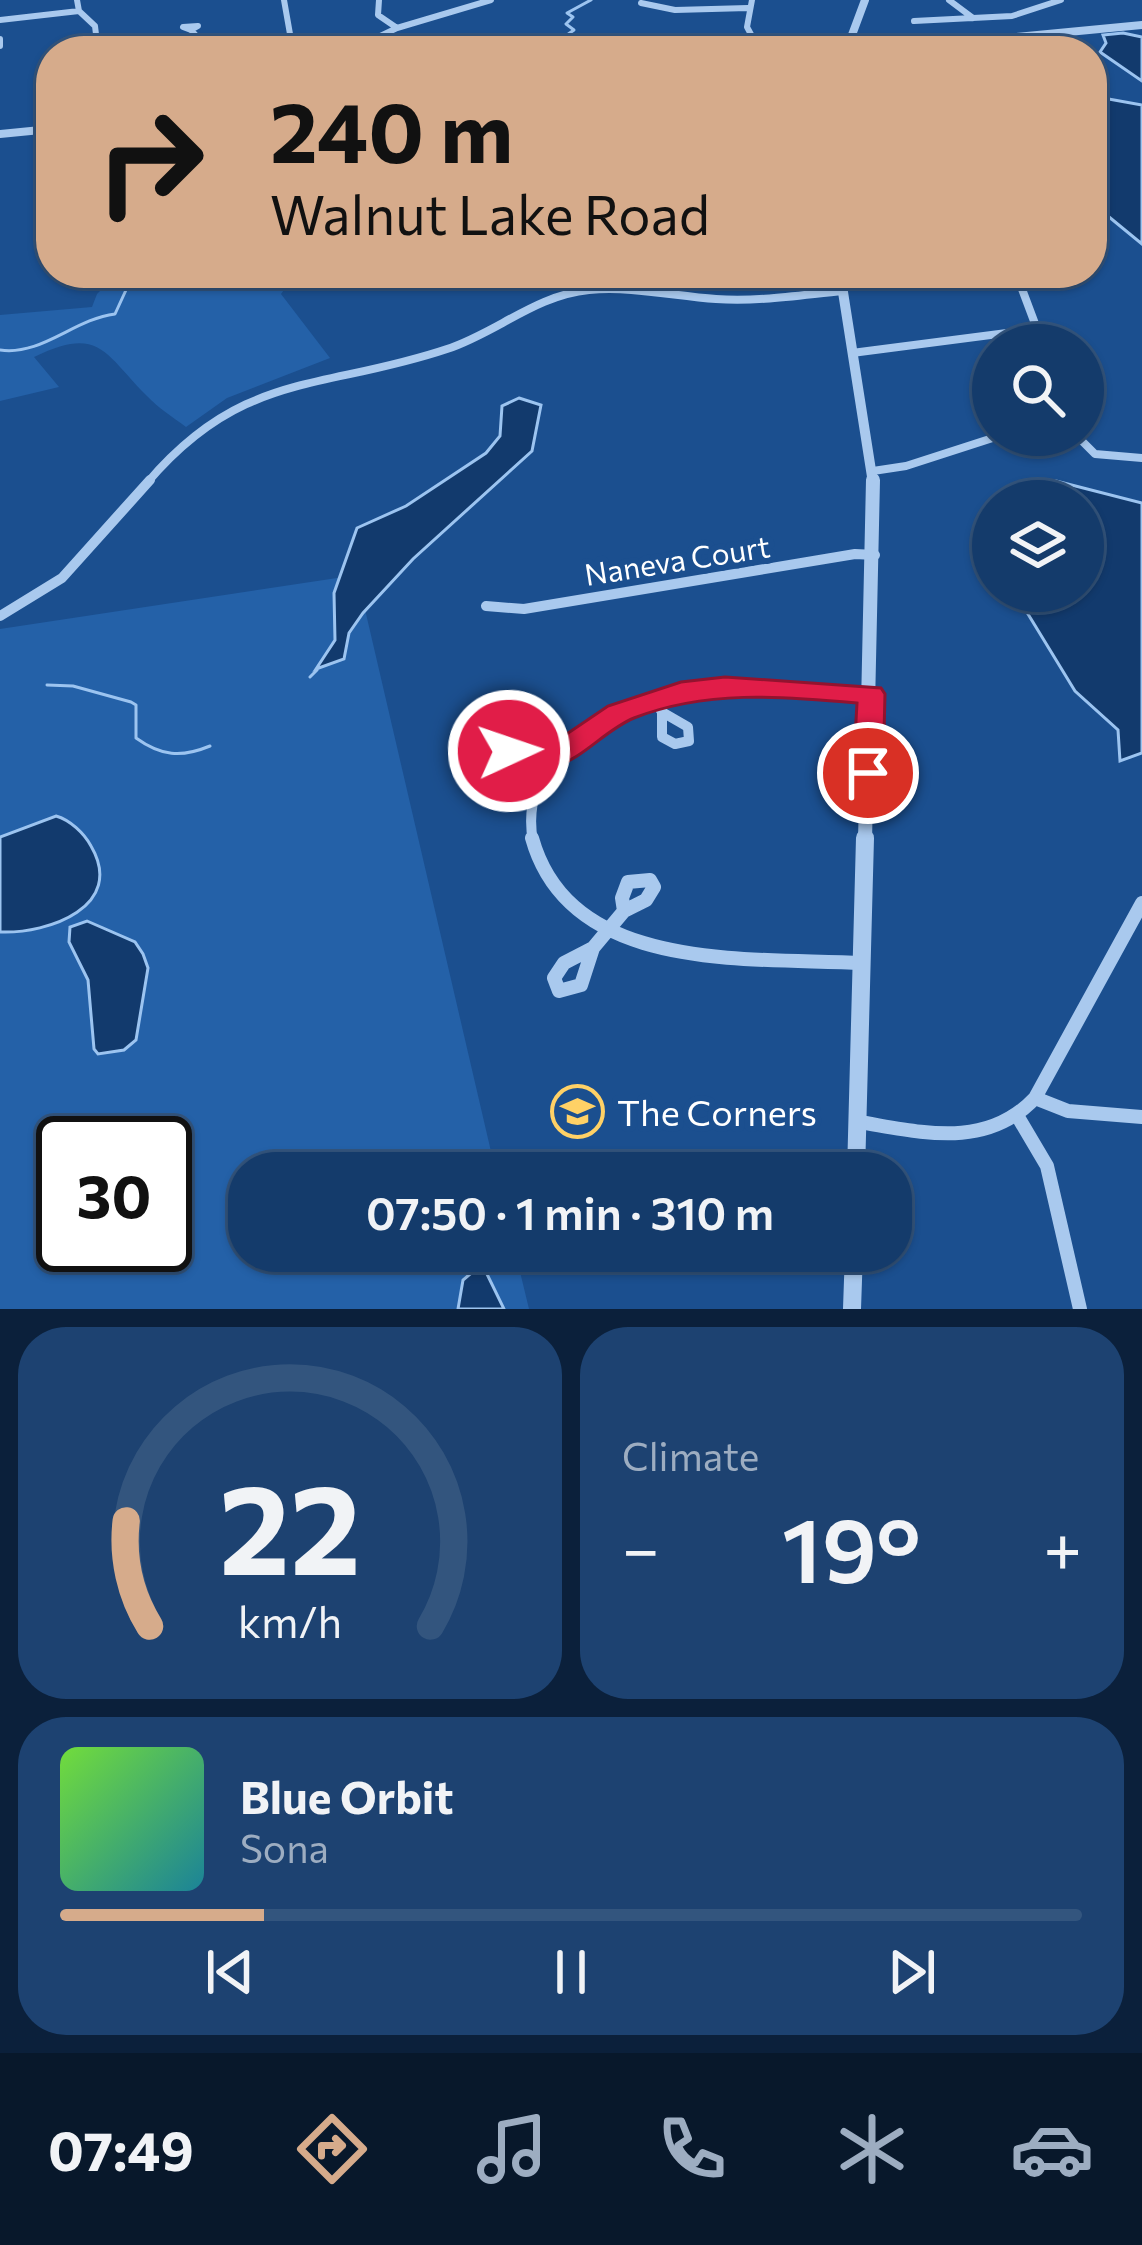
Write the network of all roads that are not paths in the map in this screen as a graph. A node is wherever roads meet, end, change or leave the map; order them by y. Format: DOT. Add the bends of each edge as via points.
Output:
graph roads {
  1 [pos="77,0"];
  2 [pos="284,0"];
  3 [pos="379,0"];
  4 [pos="491,0"];
  5 [pos="865,0"];
  6 [pos="949,0"];
  7 [pos="1061,0"];
  8 [pos="641,3"];
  9 [pos="750,4"];
  10 [pos="80,11"];
  11 [pos="973,18"];
  12 [pos="0,20"];
  13 [pos="914,21"];
  14 [pos="1142,25"];
  15 [pos="397,28"];
  16 [pos="191,30"];
  17 [pos="96,36"];
  18 [pos="196,36"];
  19 [pos="290,36"];
  20 [pos="380,36"];
  21 [pos="752,36"];
  22 [pos="852,36"];
  23 [pos="1026,36"];
  24 [pos="36,130"];
  25 [pos="0,134"];
  26 [pos="842,288"];
  27 [pos="1022,288"];
  28 [pos="843,291"];
  29 [pos="1035,324"];
  30 [pos="972,337"];
  31 [pos="852,353"];
  32 [pos="972,441"];
  33 [pos="1104,455"];
  34 [pos="1142,458"];
  35 [pos="873,471"];
  36 [pos="875,556"];
  37 [pos="486,606"];
  38 [pos="0,616"];
  39 [pos="871,694"];
  40 [pos="1142,903"];
  41 [pos="624,911"];
  42 [pos="609,930"];
  43 [pos="592,948"];
  44 [pos="862,963"];
  45 [pos="1035,1098"];
  46 [pos="1018,1117"];
  47 [pos="1142,1117"];
  48 [pos="859,1122"];
  49 [pos="857,1152"];
  50 [pos="853,1272"];
  51 [pos="852,1309"];
  52 [pos="1080,1309"];
  1 -- 10 [label="street"];
  2 -- 19 [label="street"];
  3 -- 15 [label="street" via="378,15"];
  4 -- 15 [label="street"];
  5 -- 22 [label="street"];
  6 -- 11 [label="street"];
  7 -- 11 [label="street" via="1038,12"];
  8 -- 9 [label="street" via="675,10"];
  9 -- 21 [label="street"];
  10 -- 12 [label="street"];
  10 -- 17 [label="street"];
  11 -- 13 [label="street"];
  14 -- 23 [label="street"];
  15 -- 20 [label="street"];
  16 -- 18 [label="street"];
  24 -- 25 [label="street"];
  26 -- 28 [label="street"];
  27 -- 29 [label="street"];
  28 -- 31 [label="street"];
  28 -- 38 [label="street" via="738,300 603,289 559,294 443,351 269,392 195,434 55,586"];
  30 -- 31 [label="street"];
  31 -- 35 [label="street"];
  32 -- 35 [label="street"];
  33 -- 34 [label="street"];
  35 -- 36 [label="street"];
  36 -- 37 [label="street, Naneva Court" via="524,609"];
  36 -- 39 [label="street"];
  39 -- 42 [label="street" via="725,687 618,713 547,754 530,825 536,854 566,900"];
  39 -- 44 [label="street"];
  40 -- 45 [label="street"];
  41 -- 42 [label="street"];
  42 -- 43 [label="street"];
  42 -- 44 [label="street" via="671,949"];
  44 -- 48 [label="street"];
  45 -- 46 [label="street"];
  45 -- 47 [label="street" via="1068,1111"];
  46 -- 48 [label="street" via="998,1129 955,1135"];
  46 -- 52 [label="street" via="1047,1166"];
  48 -- 49 [label="street"];
  50 -- 51 [label="street"];
}
